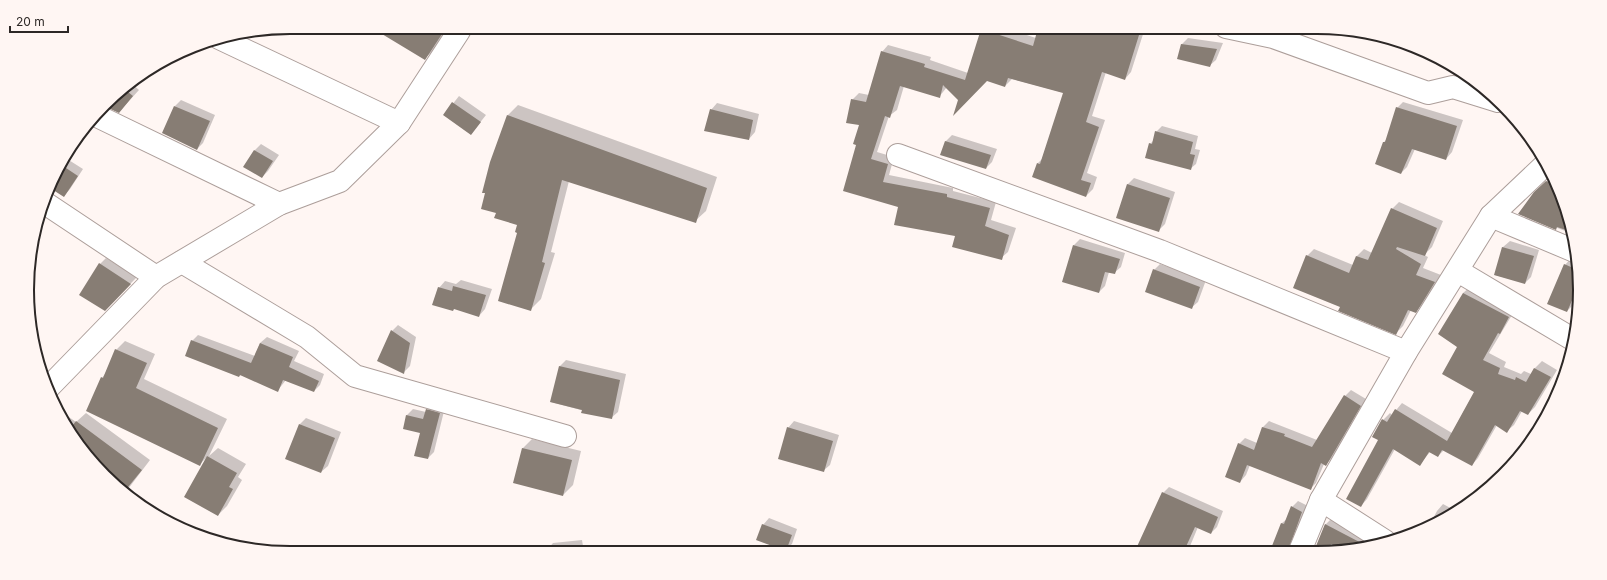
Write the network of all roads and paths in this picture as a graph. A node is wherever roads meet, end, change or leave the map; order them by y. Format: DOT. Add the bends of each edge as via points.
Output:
graph roads {
  1 [pos="457,34"];
  2 [pos="1263,34"];
  3 [pos="228,42"];
  4 [pos="1485,97"];
  5 [pos="101,118"];
  6 [pos="398,123"];
  7 [pos="898,155"];
  8 [pos="1542,168"];
  9 [pos="279,204"];
  10 [pos="49,206"];
  11 [pos="1491,216"];
  12 [pos="1570,249"];
  13 [pos="182,262"];
  14 [pos="1458,271"];
  15 [pos="156,277"];
  16 [pos="1569,337"];
  17 [pos="1406,352"];
  18 [pos="52,384"];
  19 [pos="565,436"];
  20 [pos="1321,500"];
  21 [pos="1380,538"];
  22 [pos="1302,546"];
  1 -- 6 [label="street"];
  2 -- 4 [label="street" via="1428,93 1453,87"];
  3 -- 6 [label="street"];
  5 -- 9 [label="street"];
  6 -- 9 [label="street" via="340,181"];
  7 -- 17 [label="street" via="1160,251"];
  8 -- 11 [label="street"];
  9 -- 13 [label="street"];
  10 -- 15 [label="street"];
  11 -- 12 [label="street"];
  11 -- 14 [label="street"];
  13 -- 15 [label="street"];
  13 -- 19 [label="street" via="307,337 354,376"];
  14 -- 16 [label="street"];
  14 -- 17 [label="street"];
  15 -- 18 [label="street"];
  17 -- 20 [label="street"];
  20 -- 21 [label="street"];
  20 -- 22 [label="street"];
}
